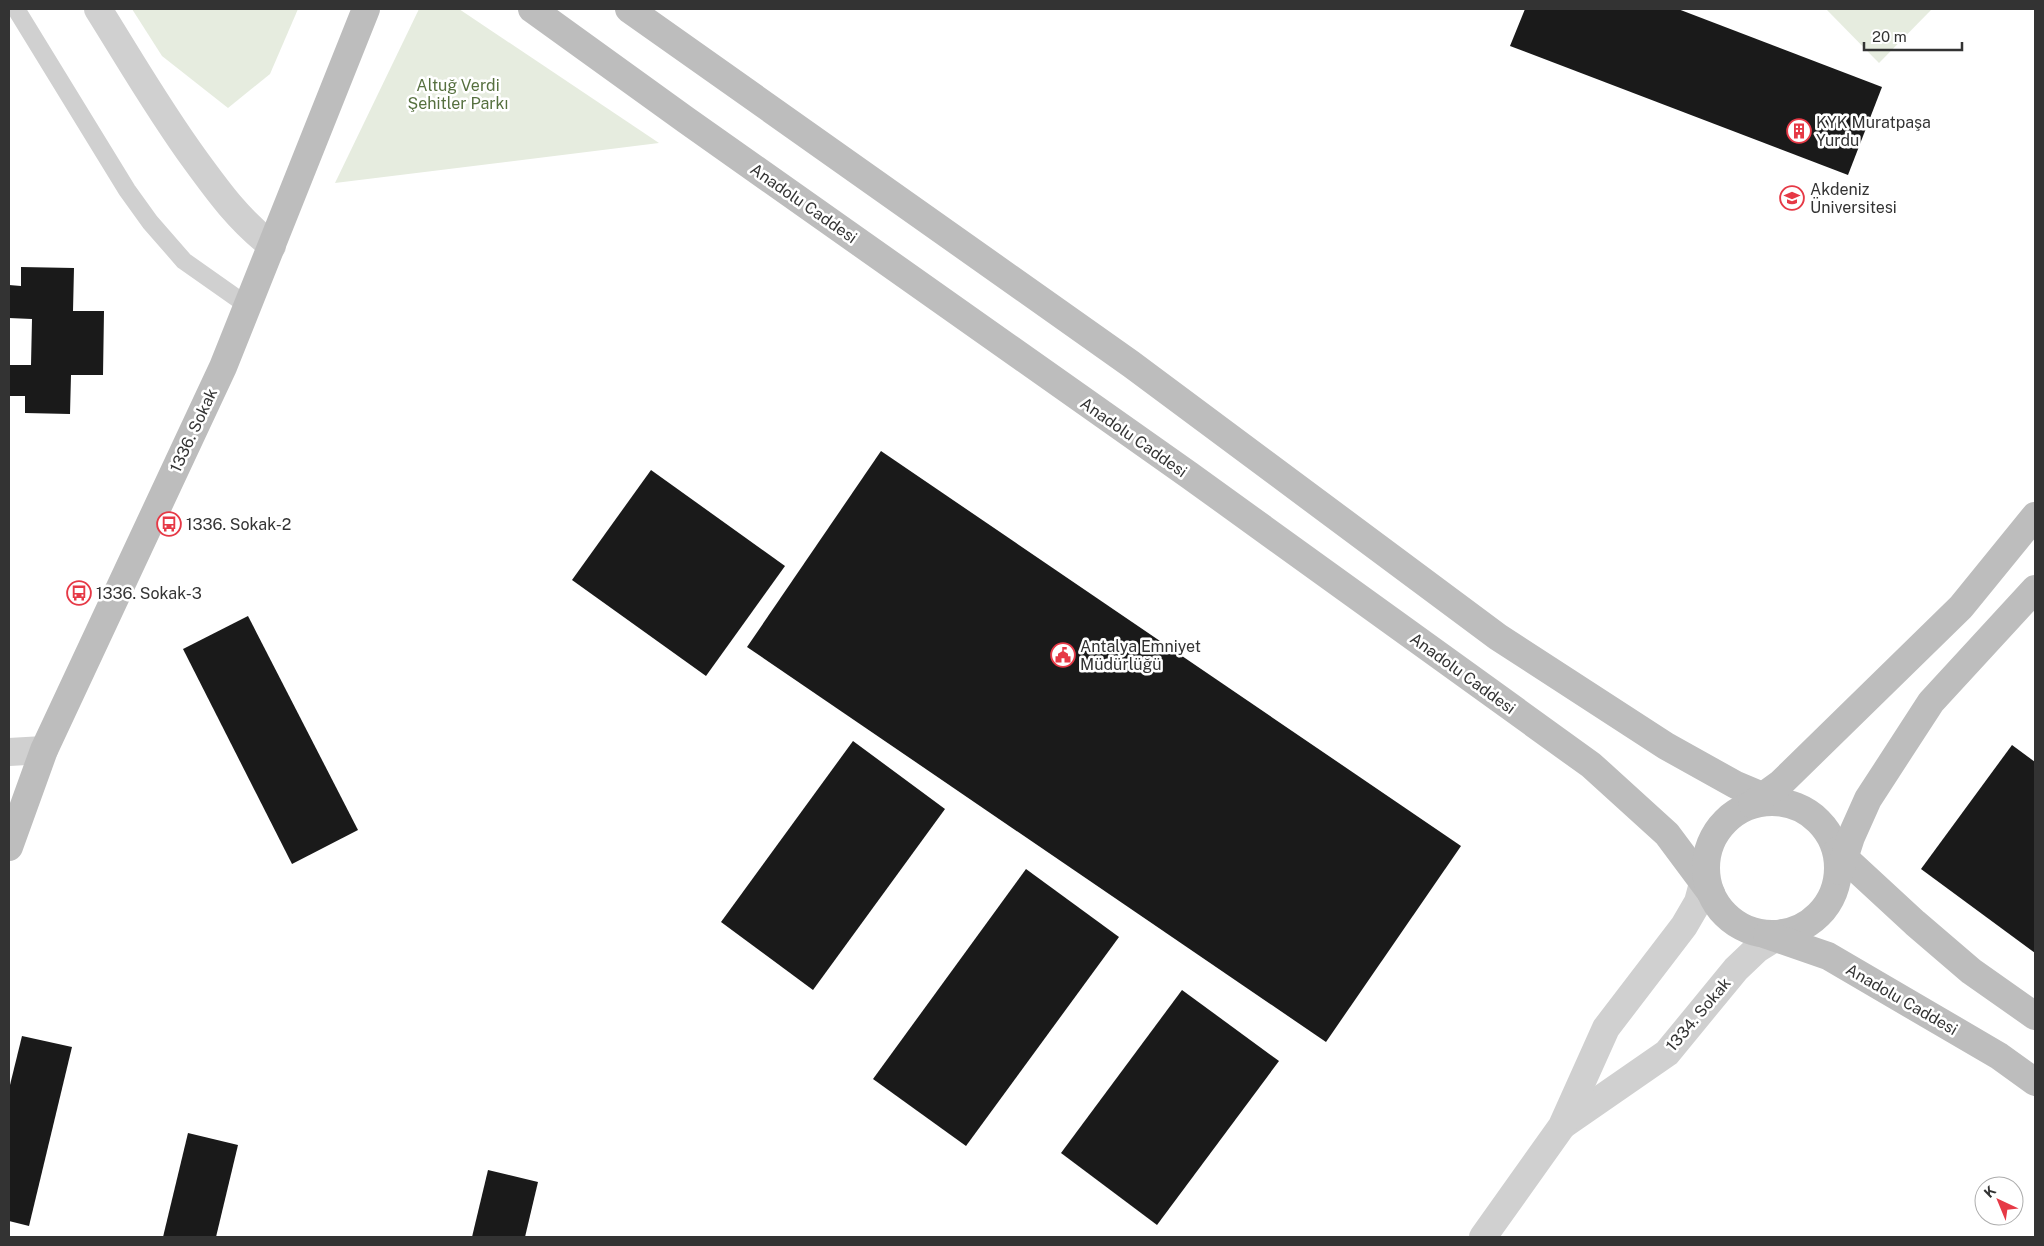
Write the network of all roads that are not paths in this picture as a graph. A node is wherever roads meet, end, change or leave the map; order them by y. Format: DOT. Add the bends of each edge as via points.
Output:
graph roads {
  1 [pos="16,9"];
  2 [pos="98,9"];
  3 [pos="366,9"];
  4 [pos="532,9"];
  5 [pos="629,9"];
  6 [pos="272,246"];
  7 [pos="248,306"];
  8 [pos="2035,516"];
  9 [pos="2035,589"];
  10 [pos="44,750"];
  11 [pos="9,752"];
  12 [pos="1763,800"];
  13 [pos="9,847"];
  14 [pos="1840,860"];
  15 [pos="1706,883"];
  16 [pos="1773,935"];
  17 [pos="2035,1016"];
  18 [pos="2035,1082"];
  19 [pos="1562,1126"];
  20 [pos="1482,1237"];
  1 -- 7 [label="lane" via="150,222 184,261"];
  2 -- 6 [label="street" via="172,128 211,182 235,214"];
  3 -- 6 [label="main road, 1336. Sokak"];
  4 -- 15 [label="main road, Anadolu Caddesi" via="1591,765 1667,834"];
  5 -- 12 [label="main road" via="1131,364 1498,637 1666,746"];
  6 -- 7 [label="main road, 1336. Sokak"];
  7 -- 10 [label="main road, 1336. Sokak"];
  8 -- 12 [label="main road" via="1961,607"];
  9 -- 14 [label="main road" via="1931,702 1868,799"];
  10 -- 11 [label="street"];
  10 -- 13 [label="main road, 1336. Sokak"];
  12 -- 14 [label="main road" via="1795,804 1814,815 1828,831"];
  12 -- 15 [label="main road" via="1733,814 1718,830 1708,850"];
  14 -- 16 [label="main road" via="1834,894 1822,912 1804,926"];
  14 -- 17 [label="main road" via="1972,971"];
  15 -- 16 [label="main road" via="1723,912 1740,926"];
  15 -- 19 [label="street, 1334. Sokak" via="1684,926 1606,1028"];
  16 -- 18 [label="main road, Anadolu Caddesi" via="1828,956 1999,1056"];
  16 -- 19 [label="street, 1334. Sokak" via="1736,969 1667,1053"];
  19 -- 20 [label="street, 1334. Sokak"];
}
